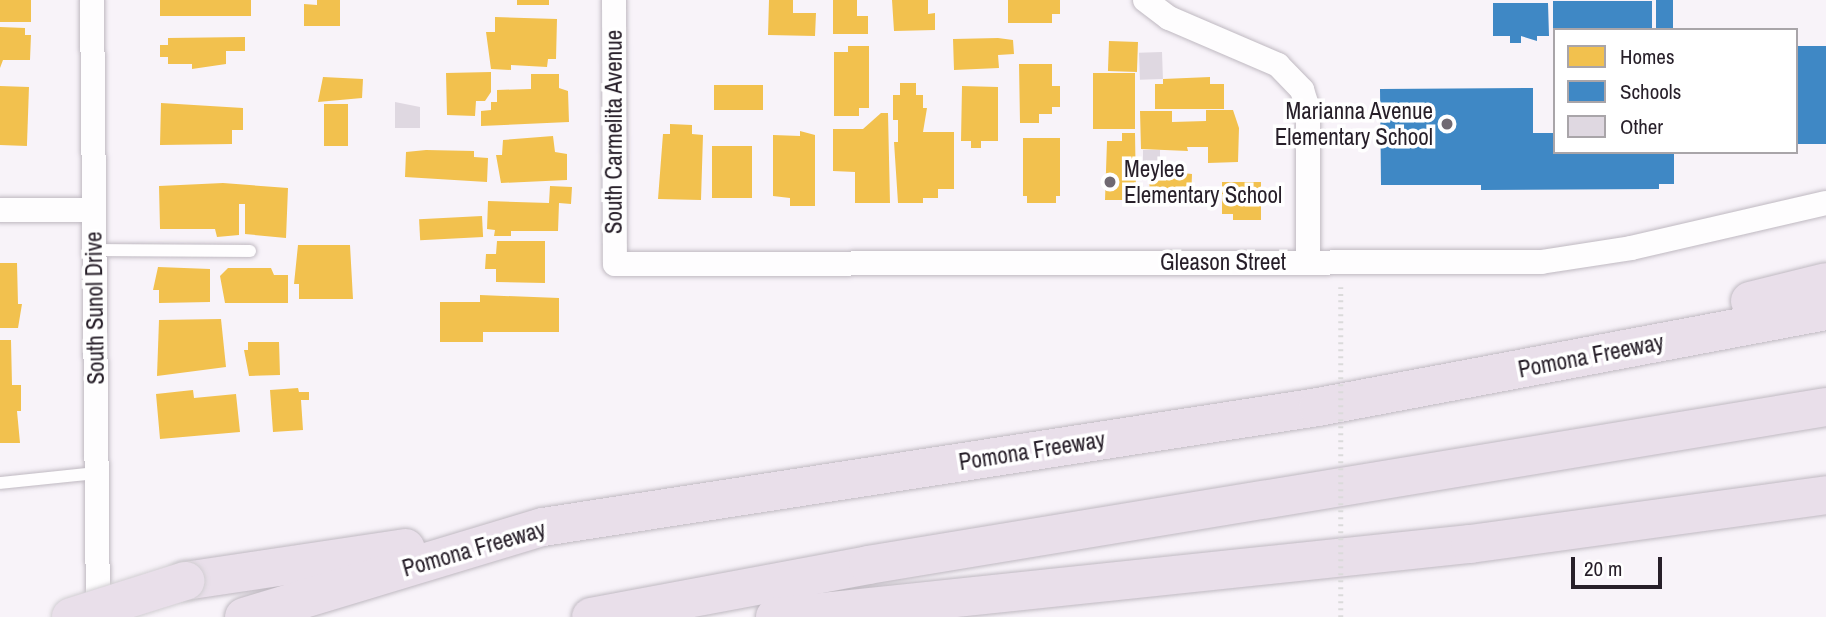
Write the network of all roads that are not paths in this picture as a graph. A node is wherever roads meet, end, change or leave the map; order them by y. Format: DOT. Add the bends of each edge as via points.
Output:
graph roads {
  1 [pos="92,0"];
  2 [pos="614,0"];
  3 [pos="1145,0"];
  4 [pos="1826,203"];
  5 [pos="0,210"];
  6 [pos="94,210"];
  7 [pos="95,250"];
  8 [pos="250,251"];
  9 [pos="1308,262"];
  10 [pos="615,264"];
  11 [pos="1826,282"];
  12 [pos="1826,311"];
  13 [pos="1318,407"];
  14 [pos="1826,407"];
  15 [pos="97,473"];
  16 [pos="0,483"];
  17 [pos="1826,495"];
  18 [pos="543,527"];
  19 [pos="71,617"];
  20 [pos="98,617"];
  21 [pos="244,617"];
  22 [pos="591,617"];
  23 [pos="775,617"];
  1 -- 6 [label="street, South Sunol Drive"];
  2 -- 10 [label="street, South Carmelita Avenue"];
  3 -- 9 [label="street" via="1169,18 1256,53 1298,84 1308,108"];
  4 -- 9 [label="street, Gleason Street" via="1631,248 1541,262"];
  5 -- 6 [label="street"];
  6 -- 7 [label="street, South Sunol Drive"];
  7 -- 8 [label="lane"];
  7 -- 15 [label="street, South Sunol Drive"];
  9 -- 10 [label="street, Gleason Street"];
  11 -- 13 [label="highway"];
  12 -- 13 [label="highway, Pomona Freeway"];
  13 -- 18 [label="highway, Pomona Freeway"];
  14 -- 22 [label="highway" via="867,565"];
  15 -- 16 [label="lane"];
  15 -- 20 [label="street, South Sunol Drive"];
  17 -- 23 [label="highway" via="1470,544"];
  18 -- 19 [label="highway, bridge" via="185,582"];
  18 -- 21 [label="highway, Pomona Freeway"];
}
